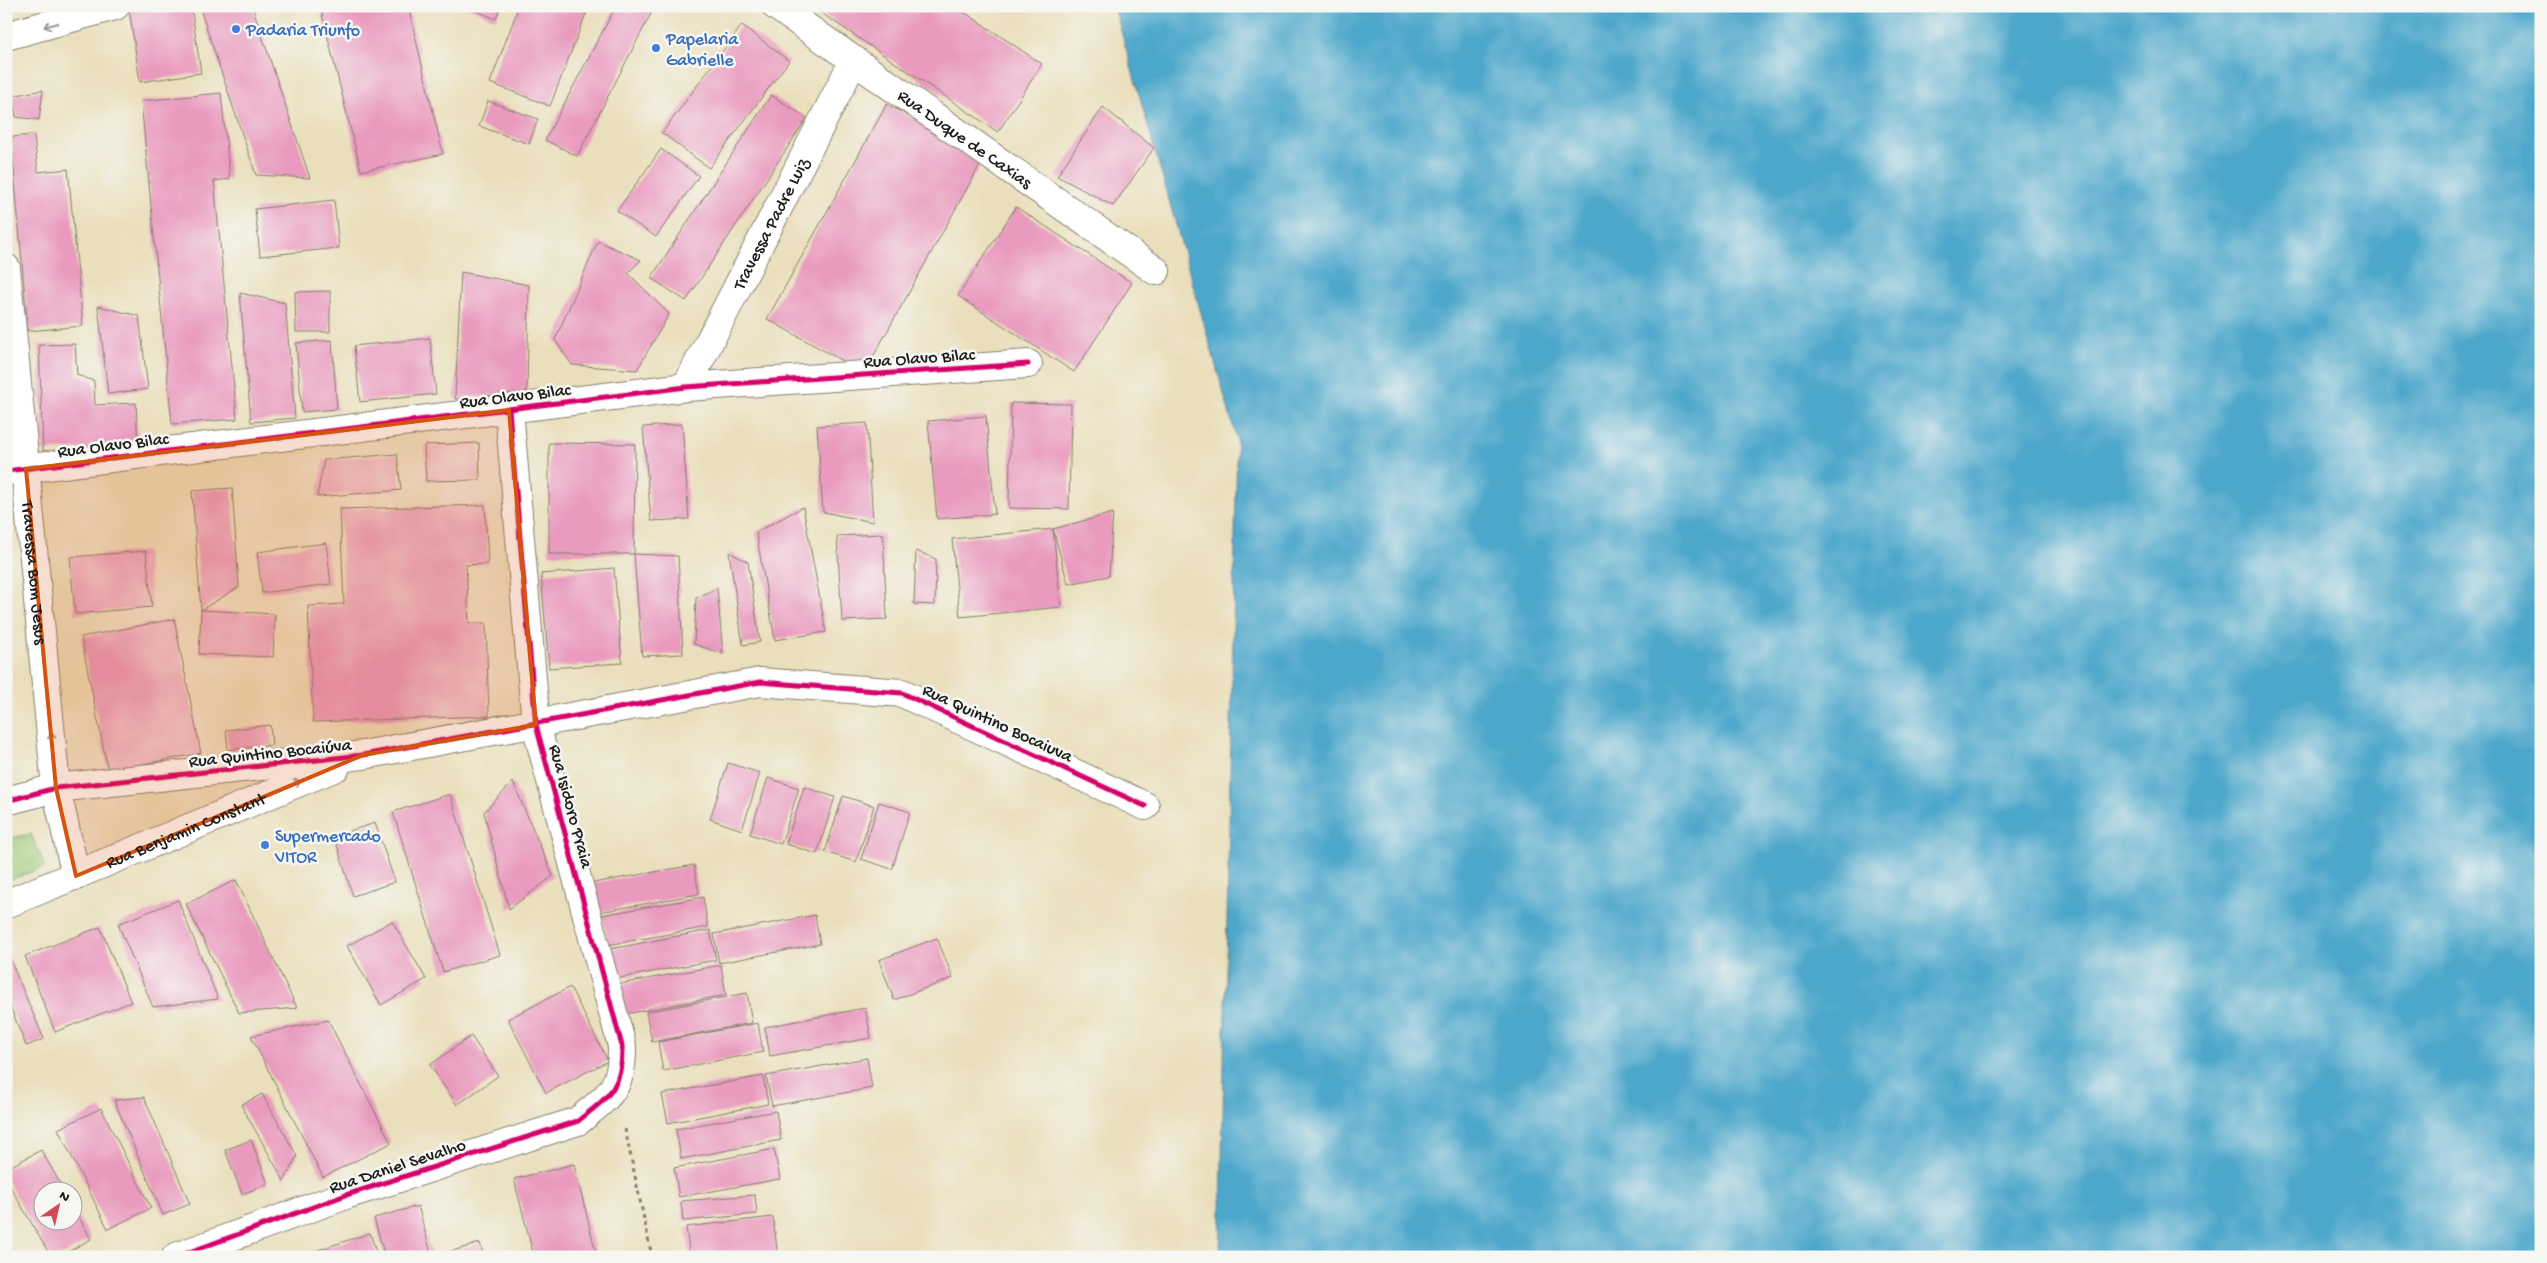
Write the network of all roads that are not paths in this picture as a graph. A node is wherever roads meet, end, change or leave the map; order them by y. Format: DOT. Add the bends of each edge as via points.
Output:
graph roads {
  1 [pos="115,6"];
  2 [pos="776,6"];
  3 [pos="6,36"];
  4 [pos="854,60"];
  5 [pos="6,268"];
  6 [pos="1156,271"];
  7 [pos="1028,364"];
  8 [pos="686,386"];
  9 [pos="509,410"];
  10 [pos="16,470"];
  11 [pos="536,725"];
  12 [pos="363,756"];
  13 [pos="56,788"];
  14 [pos="6,801"];
  15 [pos="1145,806"];
  16 [pos="76,876"];
  17 [pos="6,904"];
  18 [pos="616,1085"];
  19 [pos="176,1257"];
  1 -- 3 [label="street, one-way"];
  2 -- 4 [label="street, Rua Duque de Caxias"];
  4 -- 6 [label="street, Rua Duque de Caxias"];
  4 -- 8 [label="street, Travessa Padre Luiz"];
  5 -- 10 [label="street, Travessa Bom Jesus"];
  7 -- 8 [label="street, Rua Olavo Bilac"];
  8 -- 9 [label="street, Rua Olavo Bilac"];
  9 -- 10 [label="street, Rua Olavo Bilac"];
  9 -- 11 [label="street, Rua Isidoro Praia"];
  13 -- 10 [label="street, Travessa Bom Jesus, one-way"];
  11 -- 12 [label="street, Rua Quintino Bocaiúva"];
  11 -- 15 [label="street, Rua Quintino Bocaiuva" via="760,682 902,693"];
  11 -- 18 [label="street, Rua Isidoro Praia" via="622,1046 622,1069"];
  12 -- 13 [label="street, Rua Quintino Bocaiúva"];
  16 -- 12 [label="street, Rua Benjamin Constant, one-way"];
  13 -- 14 [label="street, Rua Quintino Bocaiúva"];
  13 -- 16 [label="street, Travessa Bom Jesus"];
  16 -- 17 [label="street, Rua Benjamin Constant"];
  18 -- 19 [label="street, Rua Daniel Sevalho" via="578,1121 346,1195"];
}
